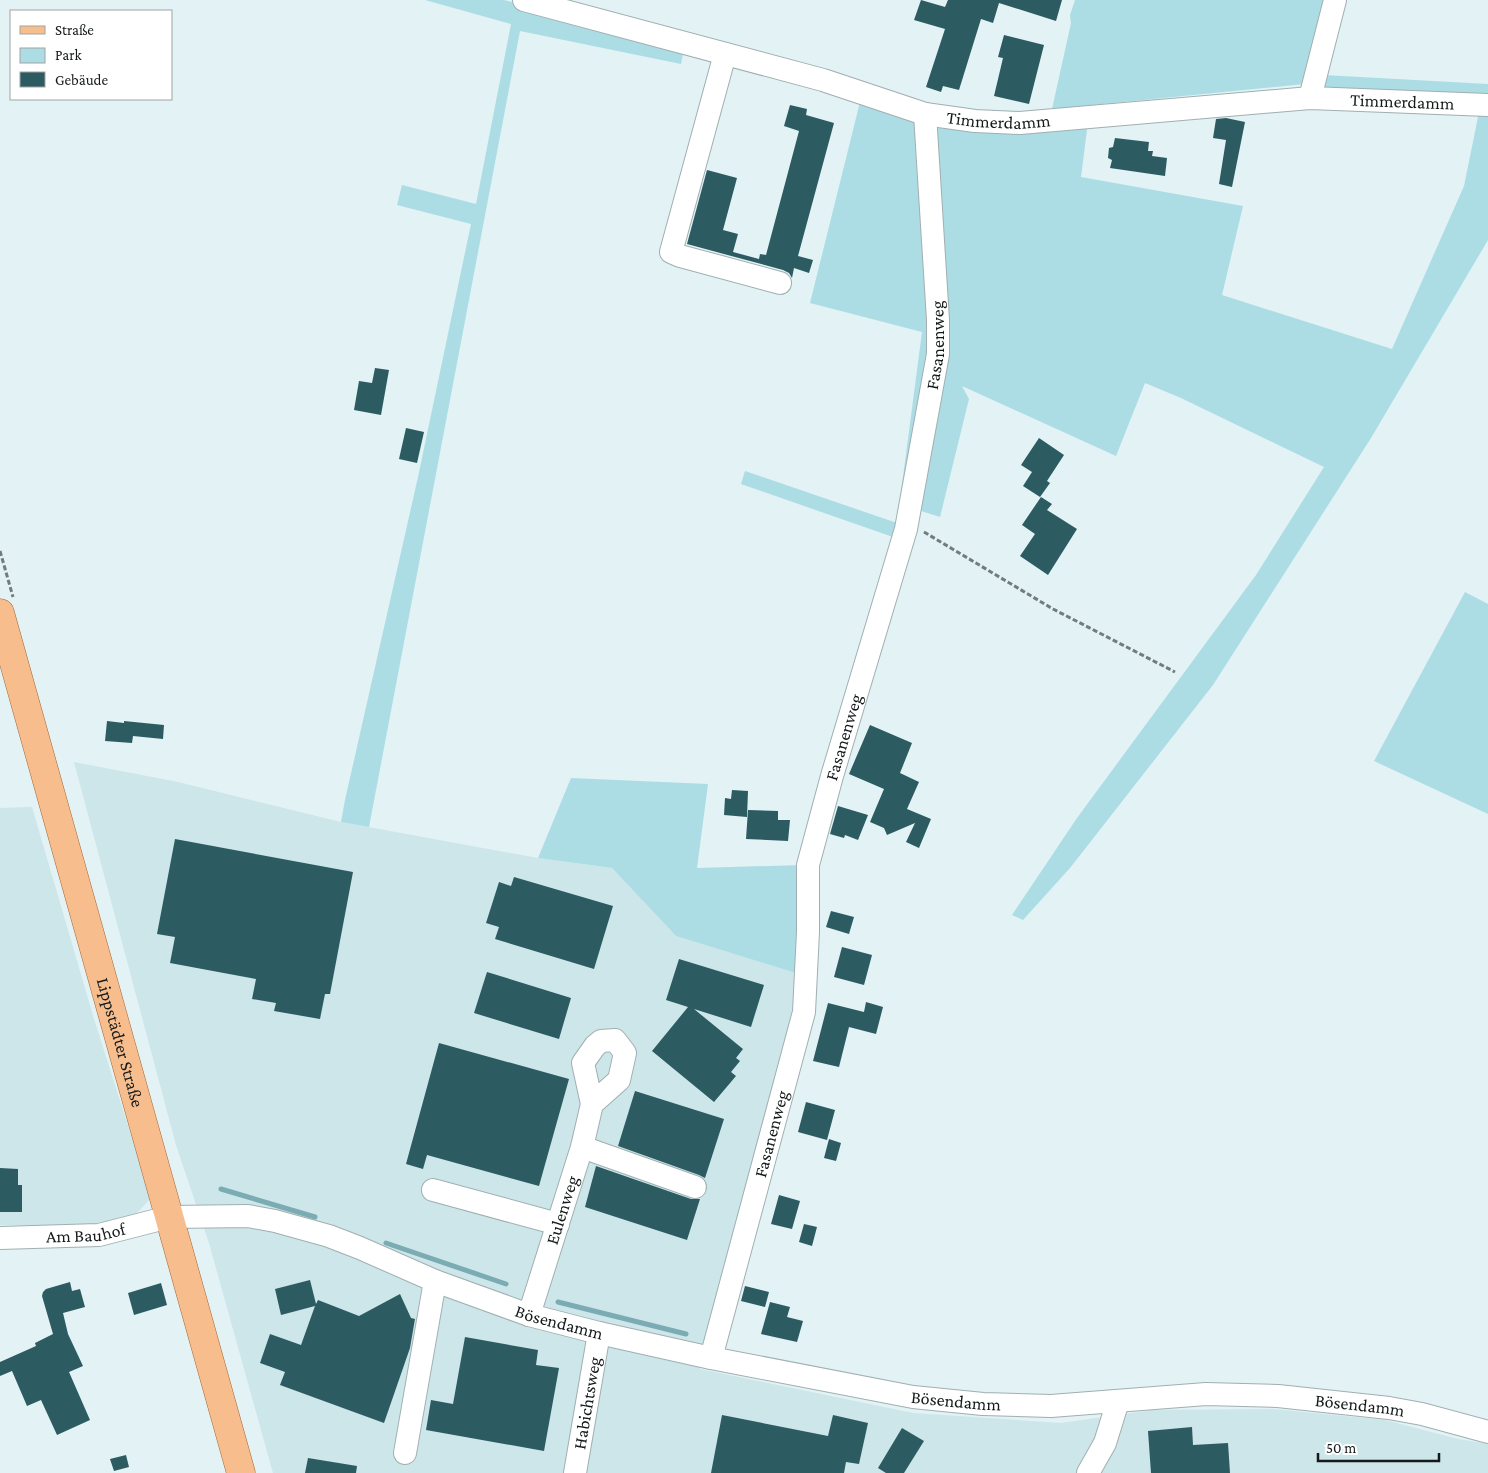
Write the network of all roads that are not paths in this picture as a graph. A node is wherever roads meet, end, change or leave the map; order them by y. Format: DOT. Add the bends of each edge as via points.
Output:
graph roads {
  1 [pos="524,0"];
  2 [pos="1335,0"];
  3 [pos="725,54"];
  4 [pos="1310,98"];
  5 [pos="1488,105"];
  6 [pos="926,114"];
  7 [pos="780,283"];
  8 [pos="0,613"];
  9 [pos="592,1104"];
  10 [pos="582,1147"];
  11 [pos="695,1186"];
  12 [pos="433,1190"];
  13 [pos="169,1217"];
  14 [pos="558,1224"];
  15 [pos="0,1238"];
  16 [pos="435,1281"];
  17 [pos="529,1315"];
  18 [pos="599,1333"];
  19 [pos="711,1358"];
  20 [pos="1118,1401"];
  21 [pos="1488,1432"];
  22 [pos="405,1453"];
  23 [pos="241,1473"];
  24 [pos="575,1473"];
  25 [pos="1088,1473"];
  1 -- 3 [label="street, Timmerdamm"];
  2 -- 4 [label="street"];
  3 -- 6 [label="street, Timmerdamm" via="823,80"];
  3 -- 7 [label="street" via="671,252"];
  4 -- 5 [label="street, Timmerdamm"];
  4 -- 6 [label="street, Timmerdamm" via="1020,123"];
  6 -- 19 [label="street, Fasanenweg" via="938,354 907,525 808,865 804,1012"];
  8 -- 13 [label="main road, Lippstädter Straße"];
  9 -- 10 [label="street, Eulenweg"];
  10 -- 11 [label="street"];
  10 -- 14 [label="street, Eulenweg"];
  12 -- 14 [label="street"];
  13 -- 15 [label="street, Am Bauhof" via="99,1235"];
  13 -- 16 [label="street, Bösendamm" via="248,1216 275,1221 329,1236"];
  13 -- 23 [label="main road, Lippstädter Straße"];
  14 -- 17 [label="street, Eulenweg"];
  16 -- 17 [label="street, Bösendamm"];
  16 -- 22 [label="street"];
  17 -- 18 [label="street, Bösendamm"];
  18 -- 19 [label="street, Bösendamm"];
  18 -- 24 [label="street, Habichtsweg"];
  19 -- 20 [label="street, Bösendamm" via="922,1398 1051,1406"];
  20 -- 21 [label="street, Bösendamm" via="1206,1394 1278,1396 1389,1408"];
  20 -- 25 [label="street" via="1105,1443"];
}
